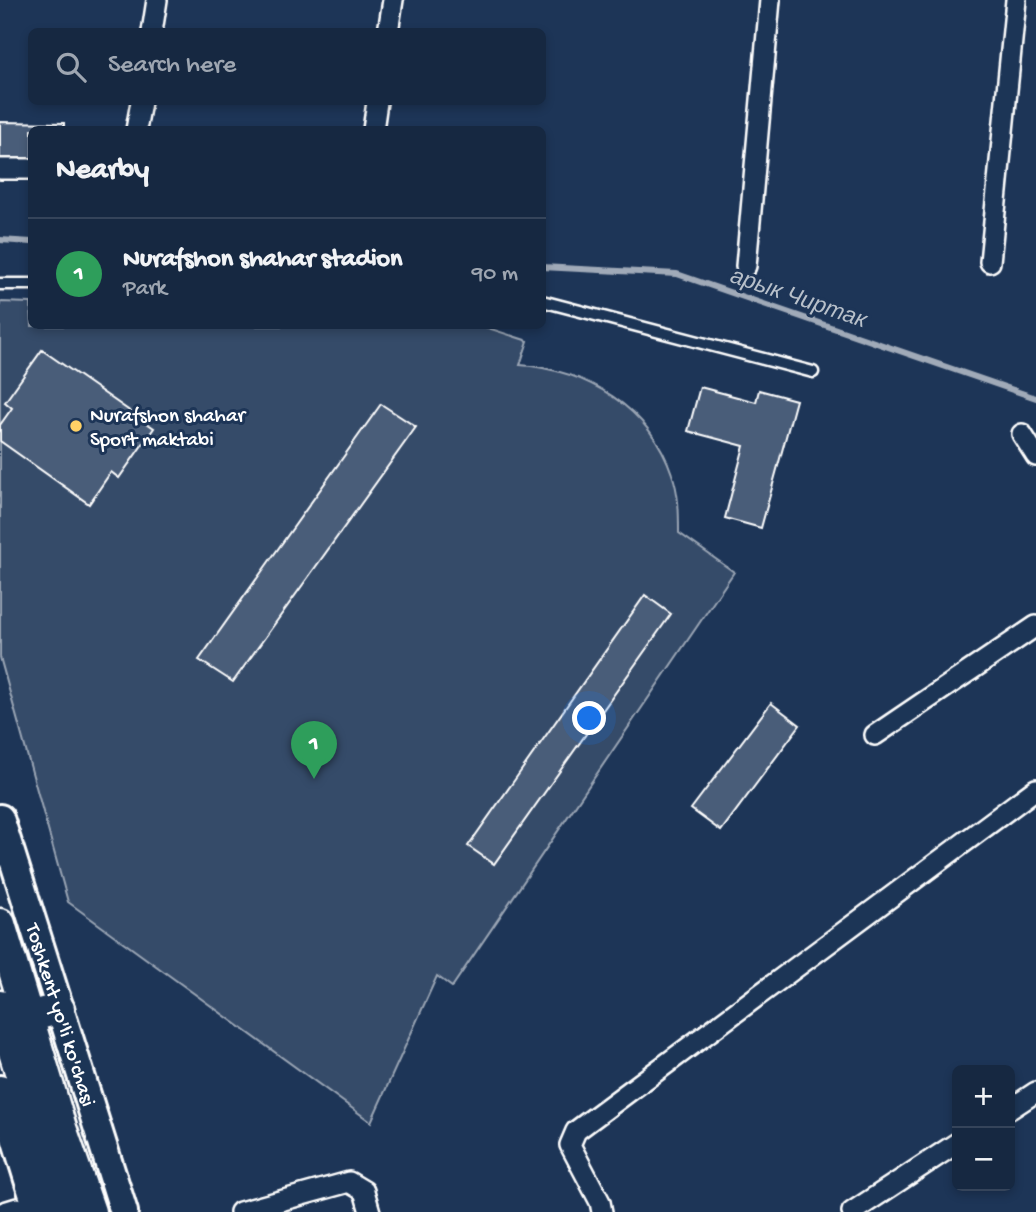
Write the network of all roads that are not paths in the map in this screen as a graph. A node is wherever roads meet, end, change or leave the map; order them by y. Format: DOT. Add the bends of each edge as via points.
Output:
graph roads {
  1 [pos="158,0"];
  2 [pos="393,0"];
  3 [pos="770,0"];
  4 [pos="1016,0"];
  5 [pos="153,28"];
  6 [pos="389,28"];
  7 [pos="140,105"];
  8 [pos="377,105"];
  9 [pos="137,126"];
  10 [pos="374,126"];
  11 [pos="0,169"];
  12 [pos="28,169"];
  13 [pos="990,262"];
  14 [pos="746,266"];
  15 [pos="0,284"];
  16 [pos="28,284"];
  17 [pos="546,302"];
  18 [pos="813,372"];
  19 [pos="1021,434"];
  20 [pos="1036,456"];
  21 [pos="1036,626"];
  22 [pos="875,735"];
  23 [pos="1036,789"];
  24 [pos="0,818"];
  25 [pos="0,924"];
  26 [pos="59,1009"];
  27 [pos="8,1017"];
  28 [pos="0,1089"];
  29 [pos="1036,1092"];
  30 [pos="1015,1106"];
  31 [pos="952,1146"];
  32 [pos="20,1211"];
  33 [pos="63,1212"];
  34 [pos="90,1212"];
  35 [pos="124,1212"];
  36 [pos="240,1212"];
  37 [pos="370,1212"];
  38 [pos="602,1212"];
  39 [pos="852,1212"];
  1 -- 5 [label="street"];
  2 -- 6 [label="street"];
  3 -- 14 [label="street"];
  4 -- 13 [label="street"];
  7 -- 9 [label="street"];
  8 -- 10 [label="street"];
  11 -- 12 [label="street"];
  15 -- 16 [label="lane"];
  17 -- 18 [label="lane"];
  19 -- 20 [label="street"];
  21 -- 22 [label="street"];
  23 -- 38 [label="street" via="576,1131 570,1145"];
  24 -- 26 [label="street, Toshkent yo'li ko'chasi"];
  25 -- 27 [label="main road, Toshkent yo'li ko'chasi"];
  26 -- 27 [label="main road"];
  26 -- 35 [label="street, Toshkent yo'li ko'chasi"];
  27 -- 33 [label="main road, Toshkent yo'li ko'chasi"];
  27 -- 34 [label="main road, Toshkent yo'li ko'chasi" via="62,1131"];
  28 -- 32 [label="street"];
  29 -- 30 [label="street"];
  31 -- 39 [label="street"];
  36 -- 37 [label="street" via="349,1182 364,1191"];
}
